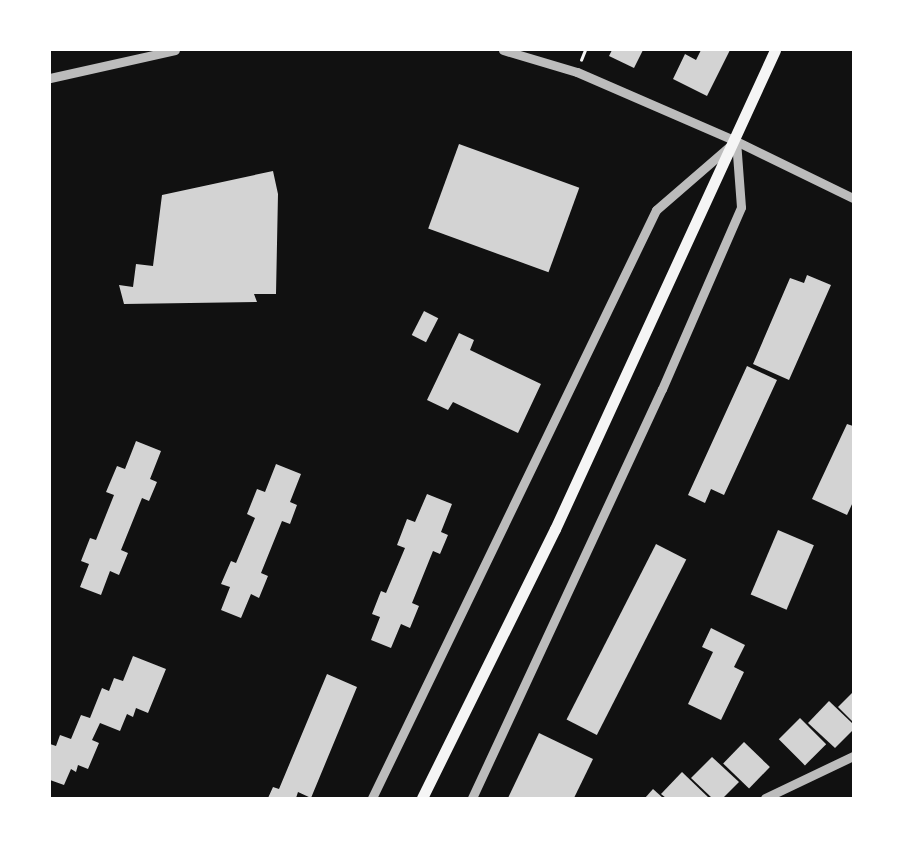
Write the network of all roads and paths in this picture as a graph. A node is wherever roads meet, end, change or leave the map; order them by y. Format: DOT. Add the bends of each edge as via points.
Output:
graph roads {
  1 [pos="175,50"];
  2 [pos="503,50"];
  3 [pos="775,50"];
  4 [pos="50,78"];
  5 [pos="736,141"];
  6 [pos="853,198"];
  7 [pos="853,756"];
  8 [pos="372,798"];
  9 [pos="422,798"];
  10 [pos="472,798"];
  11 [pos="765,798"];
  1 -- 4 [label="street"];
  2 -- 5 [label="street" via="577,72"];
  3 -- 5 [label="main road"];
  5 -- 6 [label="street"];
  5 -- 8 [label="street" via="656,210"];
  5 -- 9 [label="main road" via="555,529"];
  5 -- 10 [label="street" via="741,207 662,389"];
  7 -- 11 [label="street"];
}
